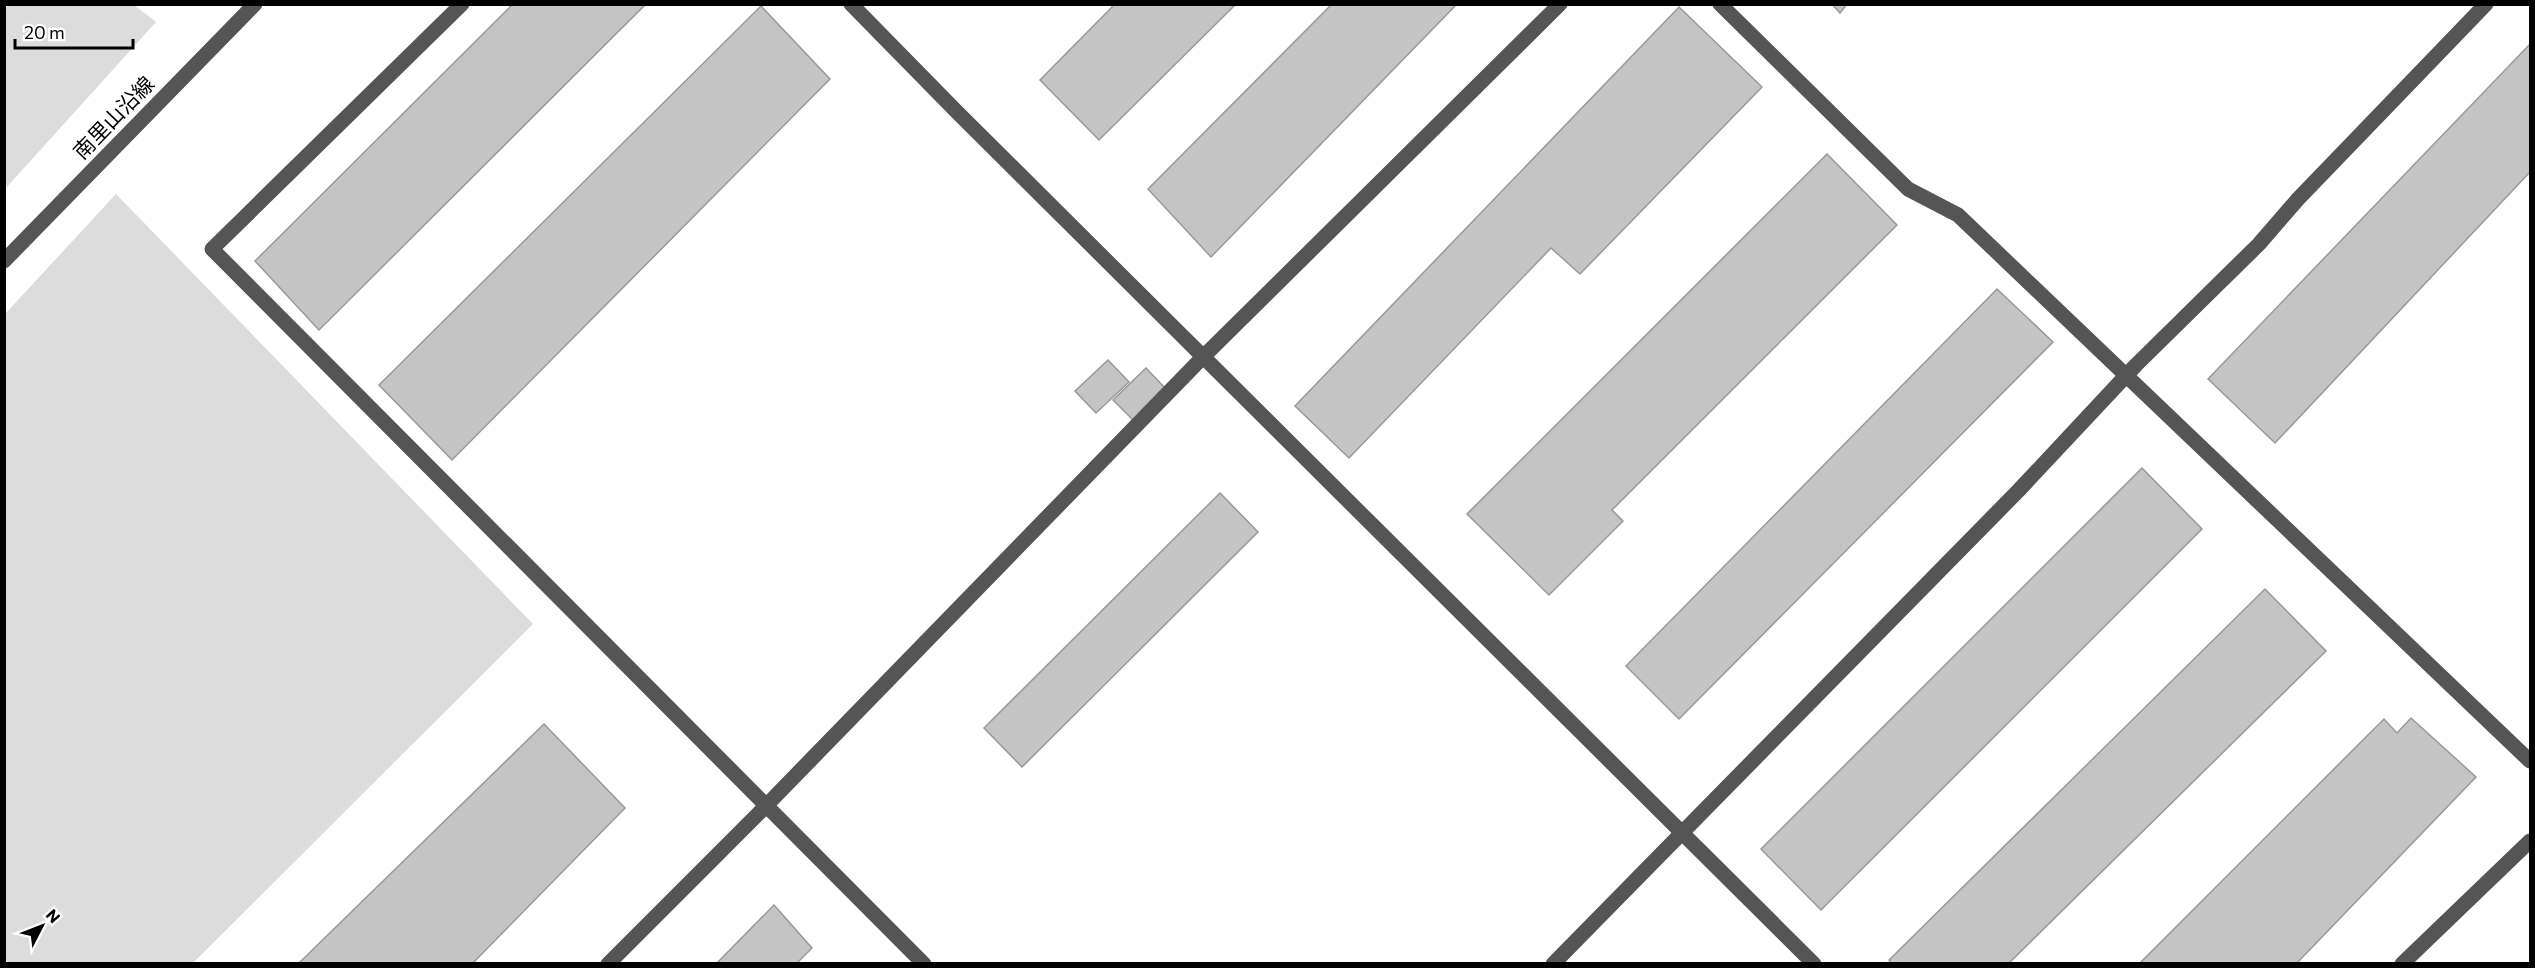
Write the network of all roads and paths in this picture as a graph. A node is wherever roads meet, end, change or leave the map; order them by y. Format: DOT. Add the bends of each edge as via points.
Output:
graph roads {
  1 [pos="255,4"];
  2 [pos="462,4"];
  3 [pos="851,4"];
  4 [pos="1560,4"];
  5 [pos="1720,4"];
  6 [pos="2486,4"];
  7 [pos="4,261"];
  8 [pos="1203,357"];
  9 [pos="2126,375"];
  10 [pos="2530,760"];
  11 [pos="766,805"];
  12 [pos="1682,832"];
  13 [pos="2530,841"];
  14 [pos="608,963"];
  15 [pos="924,963"];
  16 [pos="1553,963"];
  17 [pos="1814,963"];
  18 [pos="2402,963"];
  1 -- 7 [label="street, 南里山沿線"];
  2 -- 11 [label="street" via="212,249"];
  3 -- 8 [label="street"];
  4 -- 8 [label="street"];
  5 -- 9 [label="street" via="1908,189 1958,215"];
  6 -- 9 [label="street" via="2259,244"];
  8 -- 11 [label="street"];
  8 -- 12 [label="street"];
  9 -- 10 [label="street"];
  9 -- 12 [label="street" via="2019,490"];
  11 -- 14 [label="street"];
  11 -- 15 [label="street"];
  12 -- 16 [label="street"];
  12 -- 17 [label="street"];
  13 -- 18 [label="street"];
}
